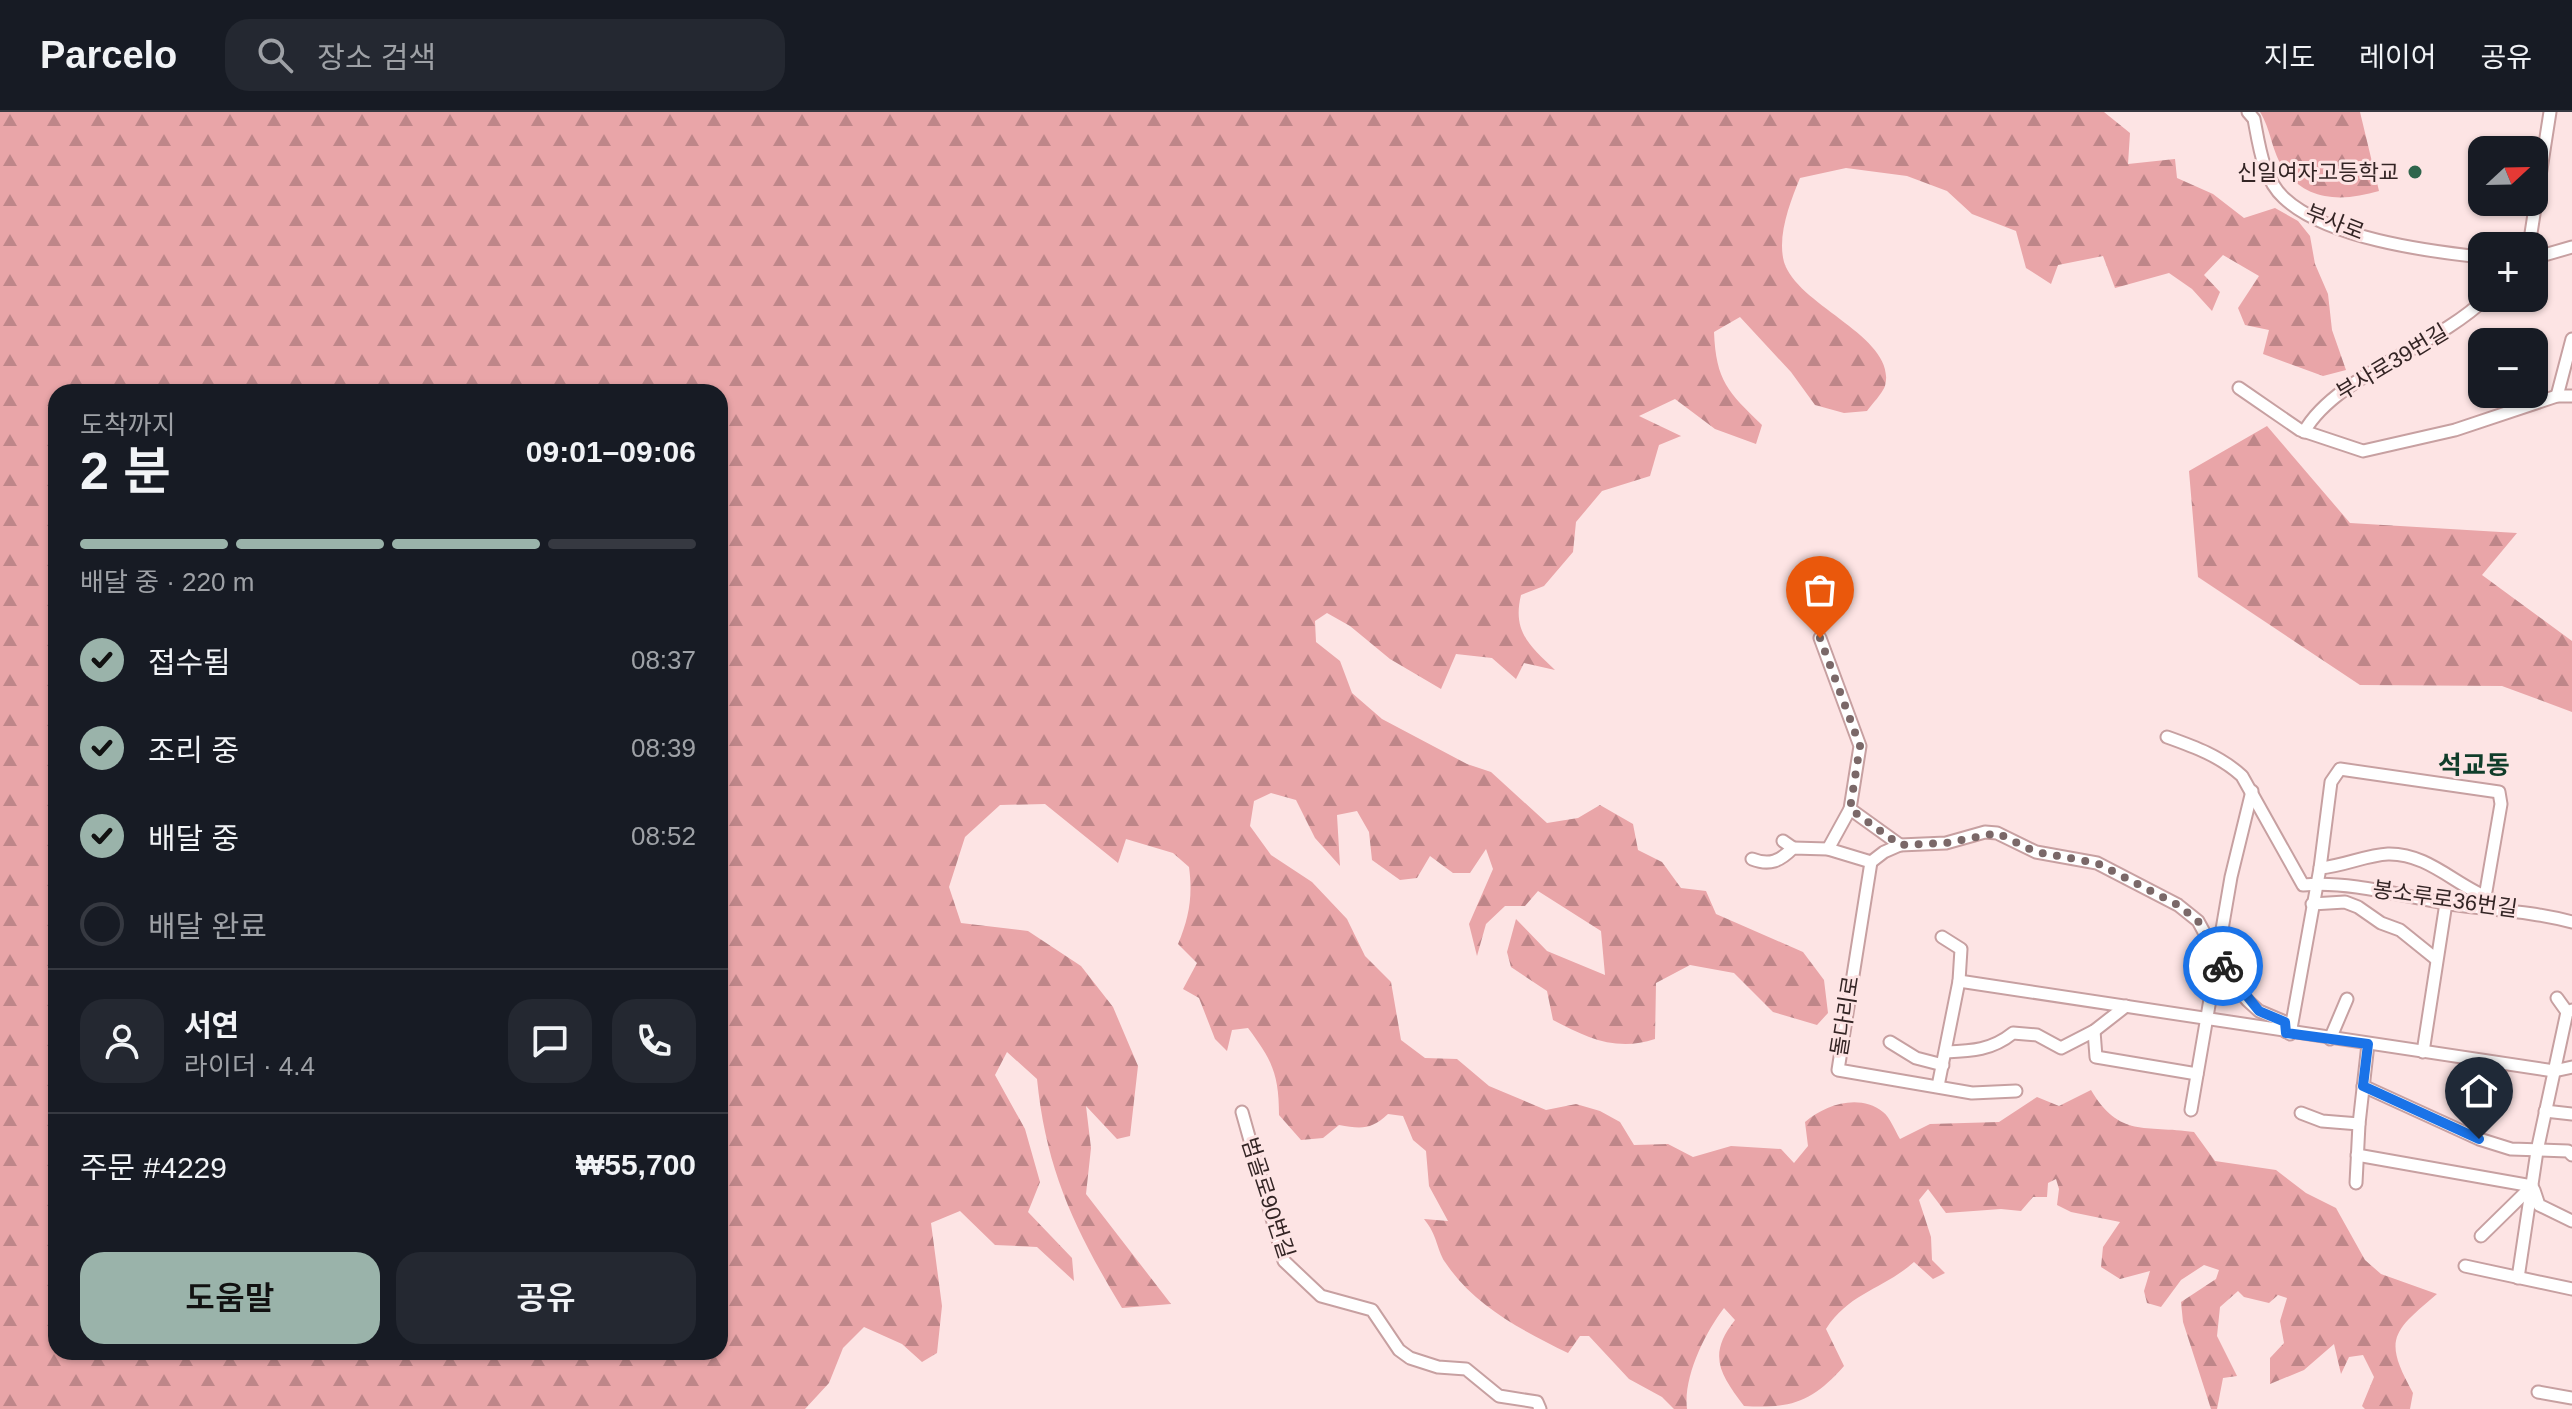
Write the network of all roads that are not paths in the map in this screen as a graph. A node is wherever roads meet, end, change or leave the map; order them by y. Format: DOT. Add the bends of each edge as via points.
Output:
graph roads {
  1 [pos="2248,112"];
  2 [pos="2550,112"];
  3 [pos="2531,232"];
  4 [pos="2572,247"];
  5 [pos="2548,254"];
  6 [pos="2468,255"];
  7 [pos="2468,311"];
  8 [pos="2572,339"];
  9 [pos="2239,388"];
  10 [pos="2557,396"];
  11 [pos="2572,396"];
  12 [pos="2304,432"];
  13 [pos="1820,638"];
  14 [pos="2167,737"];
  15 [pos="2252,791"];
  16 [pos="1850,809"];
  17 [pos="1900,845"];
  18 [pos="1828,849"];
  19 [pos="1752,859"];
  20 [pos="1871,862"];
  21 [pos="2320,868"];
  22 [pos="2317,884"];
  23 [pos="2485,897"];
  24 [pos="2446,903"];
  25 [pos="2312,904"];
  26 [pos="2513,909"];
  27 [pos="2572,922"];
  28 [pos="1942,937"];
  29 [pos="2436,959"];
  30 [pos="2219,960"];
  31 [pos="1959,981"];
  32 [pos="2557,998"];
  33 [pos="2347,999"];
  34 [pos="2126,1006"];
  35 [pos="2570,1011"];
  36 [pos="2207,1018"];
  37 [pos="2094,1031"];
  38 [pos="2288,1033"];
  39 [pos="2330,1039"];
  40 [pos="1890,1042"];
  41 [pos="2368,1044"];
  42 [pos="1946,1052"];
  43 [pos="2423,1052"];
  44 [pos="1943,1065"];
  45 [pos="2572,1067"];
  46 [pos="2554,1071"];
  47 [pos="2197,1074"];
  48 [pos="1938,1086"];
  49 [pos="2363,1086"];
  50 [pos="2016,1091"];
  51 [pos="2191,1110"];
  52 [pos="2545,1111"];
  53 [pos="1242,1112"];
  54 [pos="2301,1113"];
  55 [pos="2572,1114"];
  56 [pos="2359,1124"];
  57 [pos="2537,1151"];
  58 [pos="2357,1155"];
  59 [pos="2572,1155"];
  60 [pos="2356,1183"];
  61 [pos="2532,1186"];
  62 [pos="2572,1221"];
  63 [pos="2481,1236"];
  64 [pos="2465,1266"];
  65 [pos="2518,1278"];
  66 [pos="2572,1289"];
  67 [pos="2538,1392"];
  68 [pos="2572,1398"];
  69 [pos="1540,1409"];
  1 -- 6 [label="street, 부사로" via="2267,174 2282,197 2307,214 2350,232"];
  2 -- 3 [label="street"];
  4 -- 5 [label="street"];
  7 -- 12 [label="street, 부사로39번길" via="2423,345 2334,396 2315,412"];
  8 -- 10 [label="street"];
  9 -- 12 [label="street"];
  10 -- 11 [label="street"];
  10 -- 12 [label="street" via="2455,430 2363,451"];
  13 -- 16 [label="street" via="1860,746"];
  14 -- 15 [label="street" via="2228,763"];
  15 -- 22 [label="street" via="2303,885"];
  15 -- 30 [label="street" via="2231,877"];
  16 -- 17 [label="street"];
  16 -- 18 [label="street"];
  17 -- 20 [label="street"];
  17 -- 30 [label="street" via="1997,833 2036,852 2097,863 2178,905 2198,921"];
  18 -- 19 [label="street" via="1788,844 1780,861"];
  18 -- 20 [label="street"];
  20 -- 48 [label="street, 돌다리로" via="1838,1070"];
  21 -- 22 [label="street"];
  21 -- 23 [label="street, 봉소루로36번길" via="2386,854 2405,856 2424,861"];
  21 -- 23 [label="street, 봉소루로36번길" via="2331,782 2340,769 2499,792"];
  22 -- 24 [label="street, 봉소루로36번길" via="2334,882"];
  22 -- 25 [label="street"];
  23 -- 26 [label="street"];
  24 -- 26 [label="street, 봉소루로36번길"];
  24 -- 29 [label="street"];
  25 -- 29 [label="street" via="2345,902 2358,907 2400,930"];
  25 -- 38 [label="street"];
  26 -- 27 [label="street, 봉소루로36번길"];
  28 -- 31 [label="street" via="1961,949"];
  29 -- 43 [label="street"];
  30 -- 36 [label="street"];
  30 -- 38 [label="street" via="2248,1001 2285,1022"];
  31 -- 34 [label="street"];
  31 -- 42 [label="street"];
  32 -- 35 [label="street"];
  33 -- 39 [label="street"];
  34 -- 36 [label="street"];
  34 -- 37 [label="street"];
  35 -- 46 [label="street"];
  36 -- 38 [label="street"];
  36 -- 47 [label="street"];
  37 -- 42 [label="street" via="2061,1048 2037,1035 2013,1033 1987,1048"];
  37 -- 47 [label="street" via="2096,1057"];
  38 -- 39 [label="street"];
  39 -- 41 [label="street"];
  40 -- 44 [label="street" via="1916,1058"];
  41 -- 43 [label="street"];
  41 -- 49 [label="street"];
  42 -- 44 [label="street"];
  43 -- 46 [label="street"];
  44 -- 48 [label="street"];
  45 -- 46 [label="street"];
  46 -- 52 [label="street"];
  47 -- 51 [label="street"];
  48 -- 50 [label="street, 돌다리로" via="1972,1093"];
  49 -- 56 [label="street"];
  49 -- 57 [label="street" via="2479,1139"];
  52 -- 55 [label="street"];
  52 -- 57 [label="street"];
  53 -- 69 [label="street, 범골로90번길" via="1288,1265 1321,1296 1372,1310 1410,1358 1466,1369 1491,1392 1537,1402"];
  54 -- 56 [label="street"];
  56 -- 58 [label="street"];
  57 -- 59 [label="street"];
  57 -- 61 [label="street"];
  58 -- 60 [label="street"];
  58 -- 61 [label="street"];
  61 -- 62 [label="street" via="2539,1205"];
  61 -- 63 [label="street"];
  61 -- 65 [label="street"];
  64 -- 65 [label="street"];
  65 -- 66 [label="street"];
  67 -- 68 [label="street"];
}
